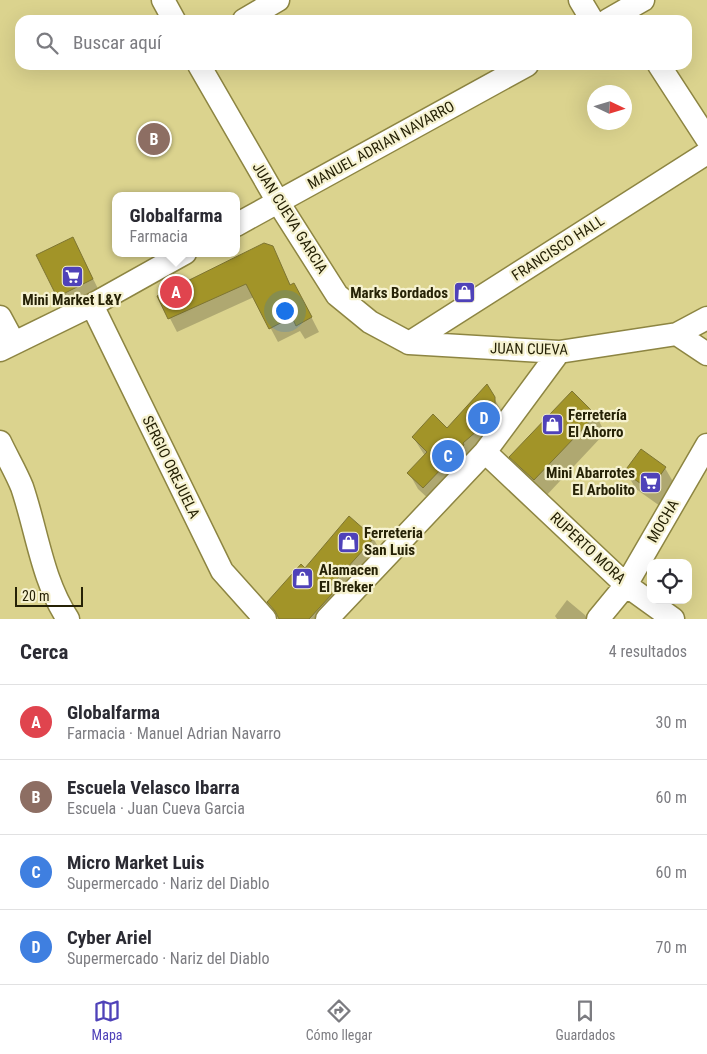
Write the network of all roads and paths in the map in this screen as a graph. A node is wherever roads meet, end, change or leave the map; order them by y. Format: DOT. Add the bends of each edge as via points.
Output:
graph roads {
  1 [pos="163,0"];
  2 [pos="278,0"];
  3 [pos="580,0"];
  4 [pos="642,0"];
  5 [pos="619,13"];
  6 [pos="171,15"];
  7 [pos="252,15"];
  8 [pos="589,15"];
  9 [pos="202,70"];
  10 [pos="518,70"];
  11 [pos="662,70"];
  12 [pos="707,139"];
  13 [pos="707,153"];
  14 [pos="278,202"];
  15 [pos="240,223"];
  16 [pos="178,257"];
  17 [pos="92,305"];
  18 [pos="0,317"];
  19 [pos="707,318"];
  20 [pos="677,334"];
  21 [pos="410,343"];
  22 [pos="7,347"];
  23 [pos="559,352"];
  24 [pos="707,354"];
  25 [pos="0,442"];
  26 [pos="707,445"];
  27 [pos="485,452"];
  28 [pos="626,585"];
  29 [pos="68,619"];
  30 [pos="265,619"];
  31 [pos="328,619"];
  32 [pos="598,619"];
  33 [pos="673,619"];
  1 -- 6 [label="street"];
  2 -- 7 [label="street"];
  3 -- 8 [label="street"];
  4 -- 5 [label="street"];
  9 -- 14 [label="street, JUAN CUEVA GARCIA"];
  10 -- 14 [label="street, MANUEL ADRIAN NAVARRO"];
  11 -- 12 [label="street"];
  13 -- 21 [label="street, FRANCISCO HALL"];
  14 -- 15 [label="street, MANUEL ADRIAN NAVARRO"];
  14 -- 21 [label="street, JUAN CUEVA GARCIA" via="338,295 370,322"];
  16 -- 17 [label="street"];
  17 -- 22 [label="street"];
  17 -- 30 [label="street, SERGIO OREJUELA" via="222,571"];
  18 -- 22 [label="street"];
  19 -- 20 [label="street, JUAN CUEVA"];
  20 -- 23 [label="street, JUAN CUEVA"];
  20 -- 24 [label="street"];
  21 -- 23 [label="street, JUAN CUEVA"];
  23 -- 27 [label="street"];
  25 -- 29 [label="street" via="21,486 41,559"];
  26 -- 28 [label="street, MOCHA"];
  27 -- 28 [label="street, RUPERTO MORA"];
  27 -- 31 [label="street"];
  28 -- 32 [label="street, MOCHA"];
  28 -- 33 [label="street, RUPERTO MORA"];
}
